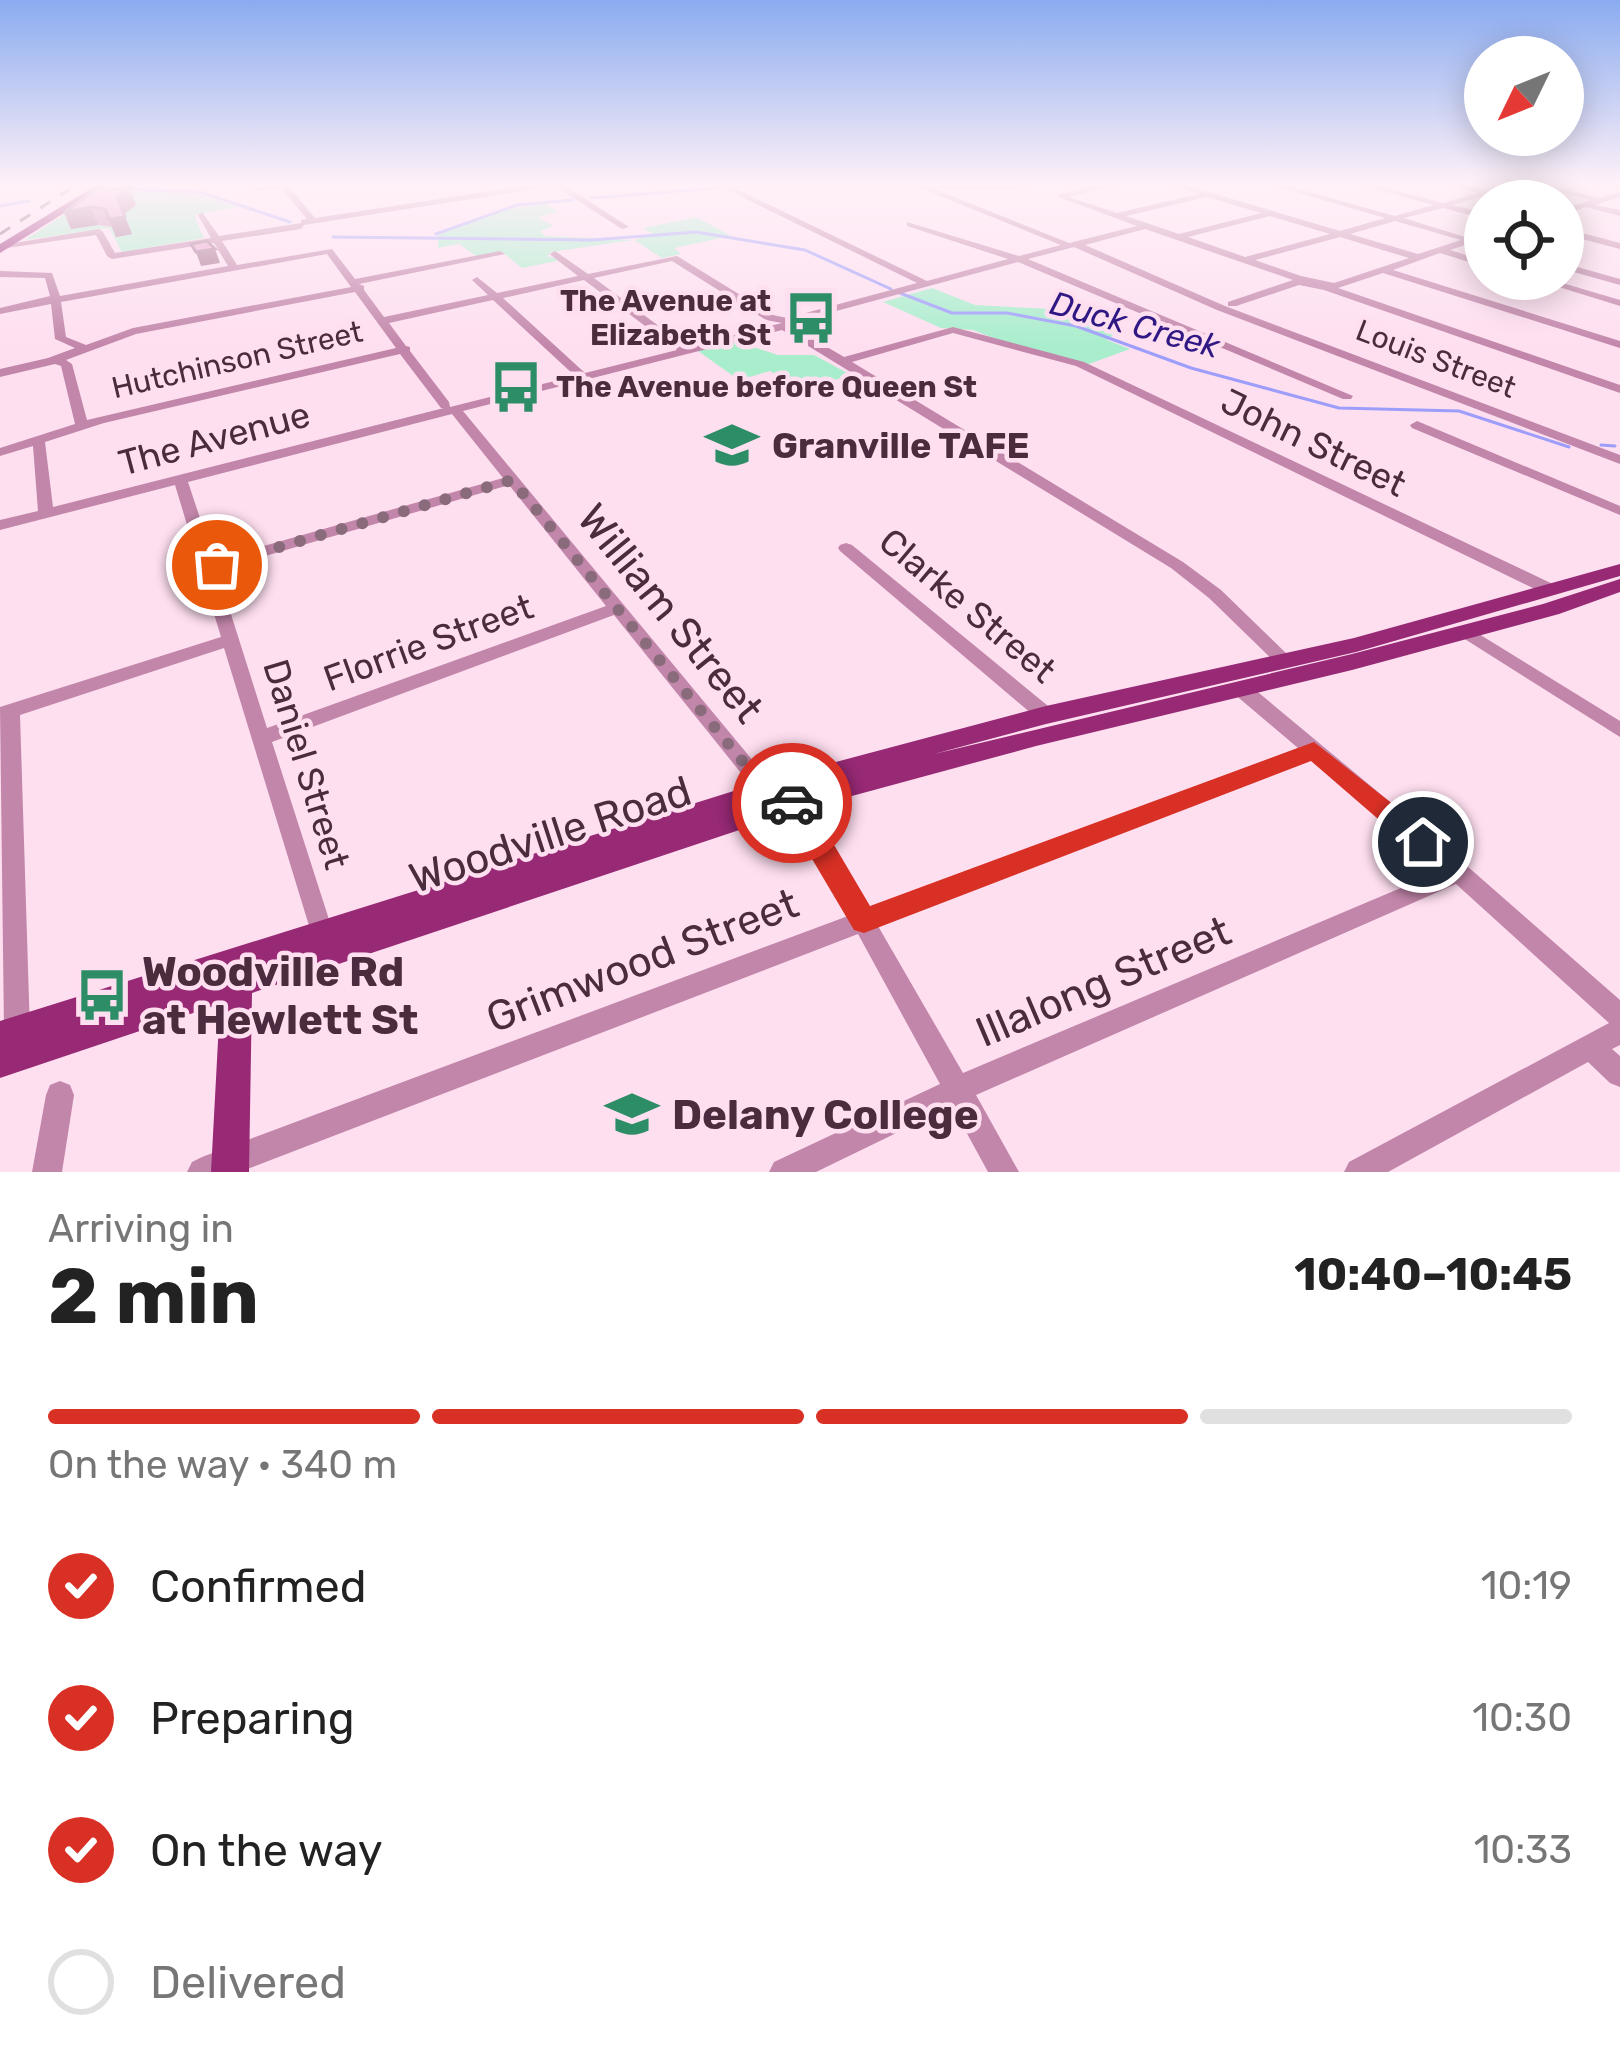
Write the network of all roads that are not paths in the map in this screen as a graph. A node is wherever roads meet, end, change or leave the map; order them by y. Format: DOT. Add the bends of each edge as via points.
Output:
graph roads {
  1 [pos="61,238"];
  2 [pos="101,238"];
  3 [pos="228,238"];
  4 [pos="316,238"];
  5 [pos="831,238"];
  6 [pos="942,238"];
  7 [pos="1050,238"];
  8 [pos="1102,238"];
  9 [pos="1181,238"];
  10 [pos="1324,238"];
  11 [pos="1356,238"];
  12 [pos="1588,238"];
  13 [pos="217,239"];
  14 [pos="1464,243"];
  15 [pos="1071,246"];
  16 [pos="1620,246"];
  17 [pos="3,247"];
  18 [pos="1440,250"];
  19 [pos="322,253"];
  20 [pos="500,254"];
  21 [pos="555,254"];
  22 [pos="1418,257"];
  23 [pos="1464,257"];
  24 [pos="1020,259"];
  25 [pos="1246,260"];
  26 [pos="234,268"];
  27 [pos="1381,269"];
  28 [pos="1584,272"];
  29 [pos="0,274"];
  30 [pos="590,277"];
  31 [pos="477,280"];
  32 [pos="1298,280"];
  33 [pos="1620,282"];
  34 [pos="926,284"];
  35 [pos="1329,286"];
  36 [pos="352,289"];
  37 [pos="1584,292"];
  38 [pos="496,297"];
  39 [pos="56,300"];
  40 [pos="1620,303"];
  41 [pos="1228,305"];
  42 [pos="0,310"];
  43 [pos="220,314"];
  44 [pos="382,322"];
  45 [pos="779,323"];
  46 [pos="230,335"];
  47 [pos="1620,345"];
  48 [pos="82,347"];
  49 [pos="683,349"];
  50 [pos="406,350"];
  51 [pos="55,360"];
  52 [pos="843,362"];
  53 [pos="246,368"];
  54 [pos="0,373"];
  55 [pos="581,375"];
  56 [pos="254,384"];
  57 [pos="1620,389"];
  58 [pos="1347,396"];
  59 [pos="453,407"];
  60 [pos="1417,425"];
  61 [pos="82,426"];
  62 [pos="39,443"];
  63 [pos="0,452"];
  64 [pos="1620,460"];
  65 [pos="180,478"];
  66 [pos="512,480"];
  67 [pos="1620,511"];
  68 [pos="46,513"];
  69 [pos="0,524"];
  70 [pos="847,548"];
  71 [pos="208,568"];
  72 [pos="1612,583"];
  73 [pos="1551,590"];
  74 [pos="617,608"];
  75 [pos="1466,632"];
  76 [pos="231,640"];
  77 [pos="1284,662"];
  78 [pos="1240,688"];
  79 [pos="5,713"];
  80 [pos="1046,715"];
  81 [pos="1620,730"];
  82 [pos="261,739"];
  83 [pos="1314,750"];
  84 [pos="782,796"];
  85 [pos="1460,873"];
  86 [pos="8,918"];
  87 [pos="864,921"];
  88 [pos="322,934"];
  89 [pos="237,973"];
  90 [pos="1620,1017"];
  91 [pos="1620,1031"];
  92 [pos="9,1034"];
  93 [pos="1591,1047"];
  94 [pos="0,1061"];
  95 [pos="1620,1074"];
  96 [pos="958,1089"];
  97 [pos="59,1095"];
  98 [pos="221,1169"];
  99 [pos="47,1172"];
  100 [pos="784,1172"];
  101 [pos="1004,1172"];
  102 [pos="1359,1172"];
  1 -- 17 [label="street"];
  2 -- 13 [label="street" via="112,256"];
  3 -- 13 [label="street"];
  4 -- 19 [label="street, William Street"];
  5 -- 34 [label="street"];
  6 -- 24 [label="street"];
  7 -- 15 [label="street, Louis Street"];
  8 -- 15 [label="street, The Avenue"];
  9 -- 25 [label="street"];
  10 -- 25 [label="street"];
  11 -- 22 [label="street"];
  12 -- 16 [label="street"];
  13 -- 26 [label="street"];
  14 -- 18 [label="street"];
  15 -- 24 [label="street, The Avenue"];
  15 -- 41 [label="street, Louis Street"];
  18 -- 22 [label="street"];
  18 -- 23 [label="street"];
  19 -- 26 [label="street"];
  19 -- 36 [label="street, William Street"];
  20 -- 36 [label="street"];
  21 -- 30 [label="street"];
  22 -- 27 [label="street"];
  24 -- 34 [label="street, The Avenue"];
  24 -- 58 [label="street"];
  25 -- 32 [label="street"];
  26 -- 39 [label="street"];
  27 -- 35 [label="street"];
  27 -- 47 [label="street"];
  28 -- 33 [label="street"];
  29 -- 39 [label="street" via="49,275"];
  30 -- 38 [label="street"];
  30 -- 45 [label="street" via="674,258"];
  30 -- 49 [label="street"];
  31 -- 38 [label="street"];
  32 -- 35 [label="street"];
  32 -- 41 [label="street"];
  34 -- 45 [label="street, The Avenue"];
  35 -- 57 [label="street"];
  36 -- 43 [label="street"];
  36 -- 44 [label="street, William Street"];
  37 -- 40 [label="street"];
  38 -- 44 [label="street"];
  38 -- 55 [label="street"];
  39 -- 42 [label="street"];
  39 -- 48 [label="street" via="63,341"];
  41 -- 64 [label="street, Louis Street"];
  43 -- 46 [label="street"];
  43 -- 48 [label="street"];
  44 -- 50 [label="street, William Street"];
  45 -- 49 [label="street, The Avenue"];
  45 -- 52 [label="street"];
  48 -- 51 [label="street"];
  49 -- 55 [label="street, The Avenue"];
  50 -- 56 [label="street, Hutchinson Street"];
  50 -- 59 [label="street, William Street"];
  51 -- 54 [label="street"];
  51 -- 61 [label="street" via="65,363"];
  52 -- 73 [label="street, John Street" via="943,332 979,333 1107,374"];
  52 -- 77 [label="street" via="1188,572"];
  53 -- 56 [label="street"];
  55 -- 59 [label="street, The Avenue"];
  56 -- 61 [label="street, Hutchinson Street"];
  59 -- 65 [label="street, The Avenue"];
  59 -- 66 [label="street, William Street"];
  60 -- 67 [label="street"];
  61 -- 62 [label="street, Hutchinson Street"];
  62 -- 63 [label="street, Hutchinson Street"];
  62 -- 68 [label="street"];
  65 -- 68 [label="street, The Avenue"];
  65 -- 71 [label="street, Daniel Street"];
  66 -- 71 [label="street"];
  66 -- 74 [label="street, William Street"];
  68 -- 69 [label="street, The Avenue"];
  70 -- 80 [label="street, Clarke Street"];
  71 -- 76 [label="street, Daniel Street"];
  72 -- 73 [label="main road, Woodville Road"];
  72 -- 75 [label="main road, Woodville Road"];
  73 -- 77 [label="main road, Woodville Road"];
  74 -- 82 [label="street, Florrie Street"];
  74 -- 84 [label="street, William Street" via="752,773"];
  75 -- 78 [label="main road, Woodville Road"];
  75 -- 81 [label="street"];
  76 -- 79 [label="street"];
  76 -- 82 [label="street, Daniel Street"];
  77 -- 80 [label="main road, Woodville Road"];
  78 -- 83 [label="street"];
  78 -- 84 [label="main road, Woodville Road"];
  79 -- 86 [label="street"];
  80 -- 84 [label="main road, Woodville Road"];
  82 -- 88 [label="street, Daniel Street"];
  83 -- 85 [label="street"];
  83 -- 87 [label="street, Grimwood Street"];
  84 -- 87 [label="street, William Street" via="801,811"];
  84 -- 88 [label="main road, Woodville Road"];
  84 -- 89 [label="main road, Woodville Road"];
  85 -- 90 [label="street"];
  85 -- 96 [label="street, Illalong Street"];
  86 -- 92 [label="street"];
  87 -- 96 [label="street, William Street"];
  87 -- 98 [label="street, Grimwood Street"];
  88 -- 89 [label="main road, Woodville Road"];
  89 -- 92 [label="main road, Woodville Road"];
  89 -- 94 [label="main road, Woodville Road"];
  89 -- 98 [label="main road"];
  91 -- 93 [label="street"];
  93 -- 95 [label="street"];
  93 -- 102 [label="street"];
  96 -- 100 [label="street, Illalong Street"];
  96 -- 101 [label="street, William Street"];
  97 -- 99 [label="street"];
}
